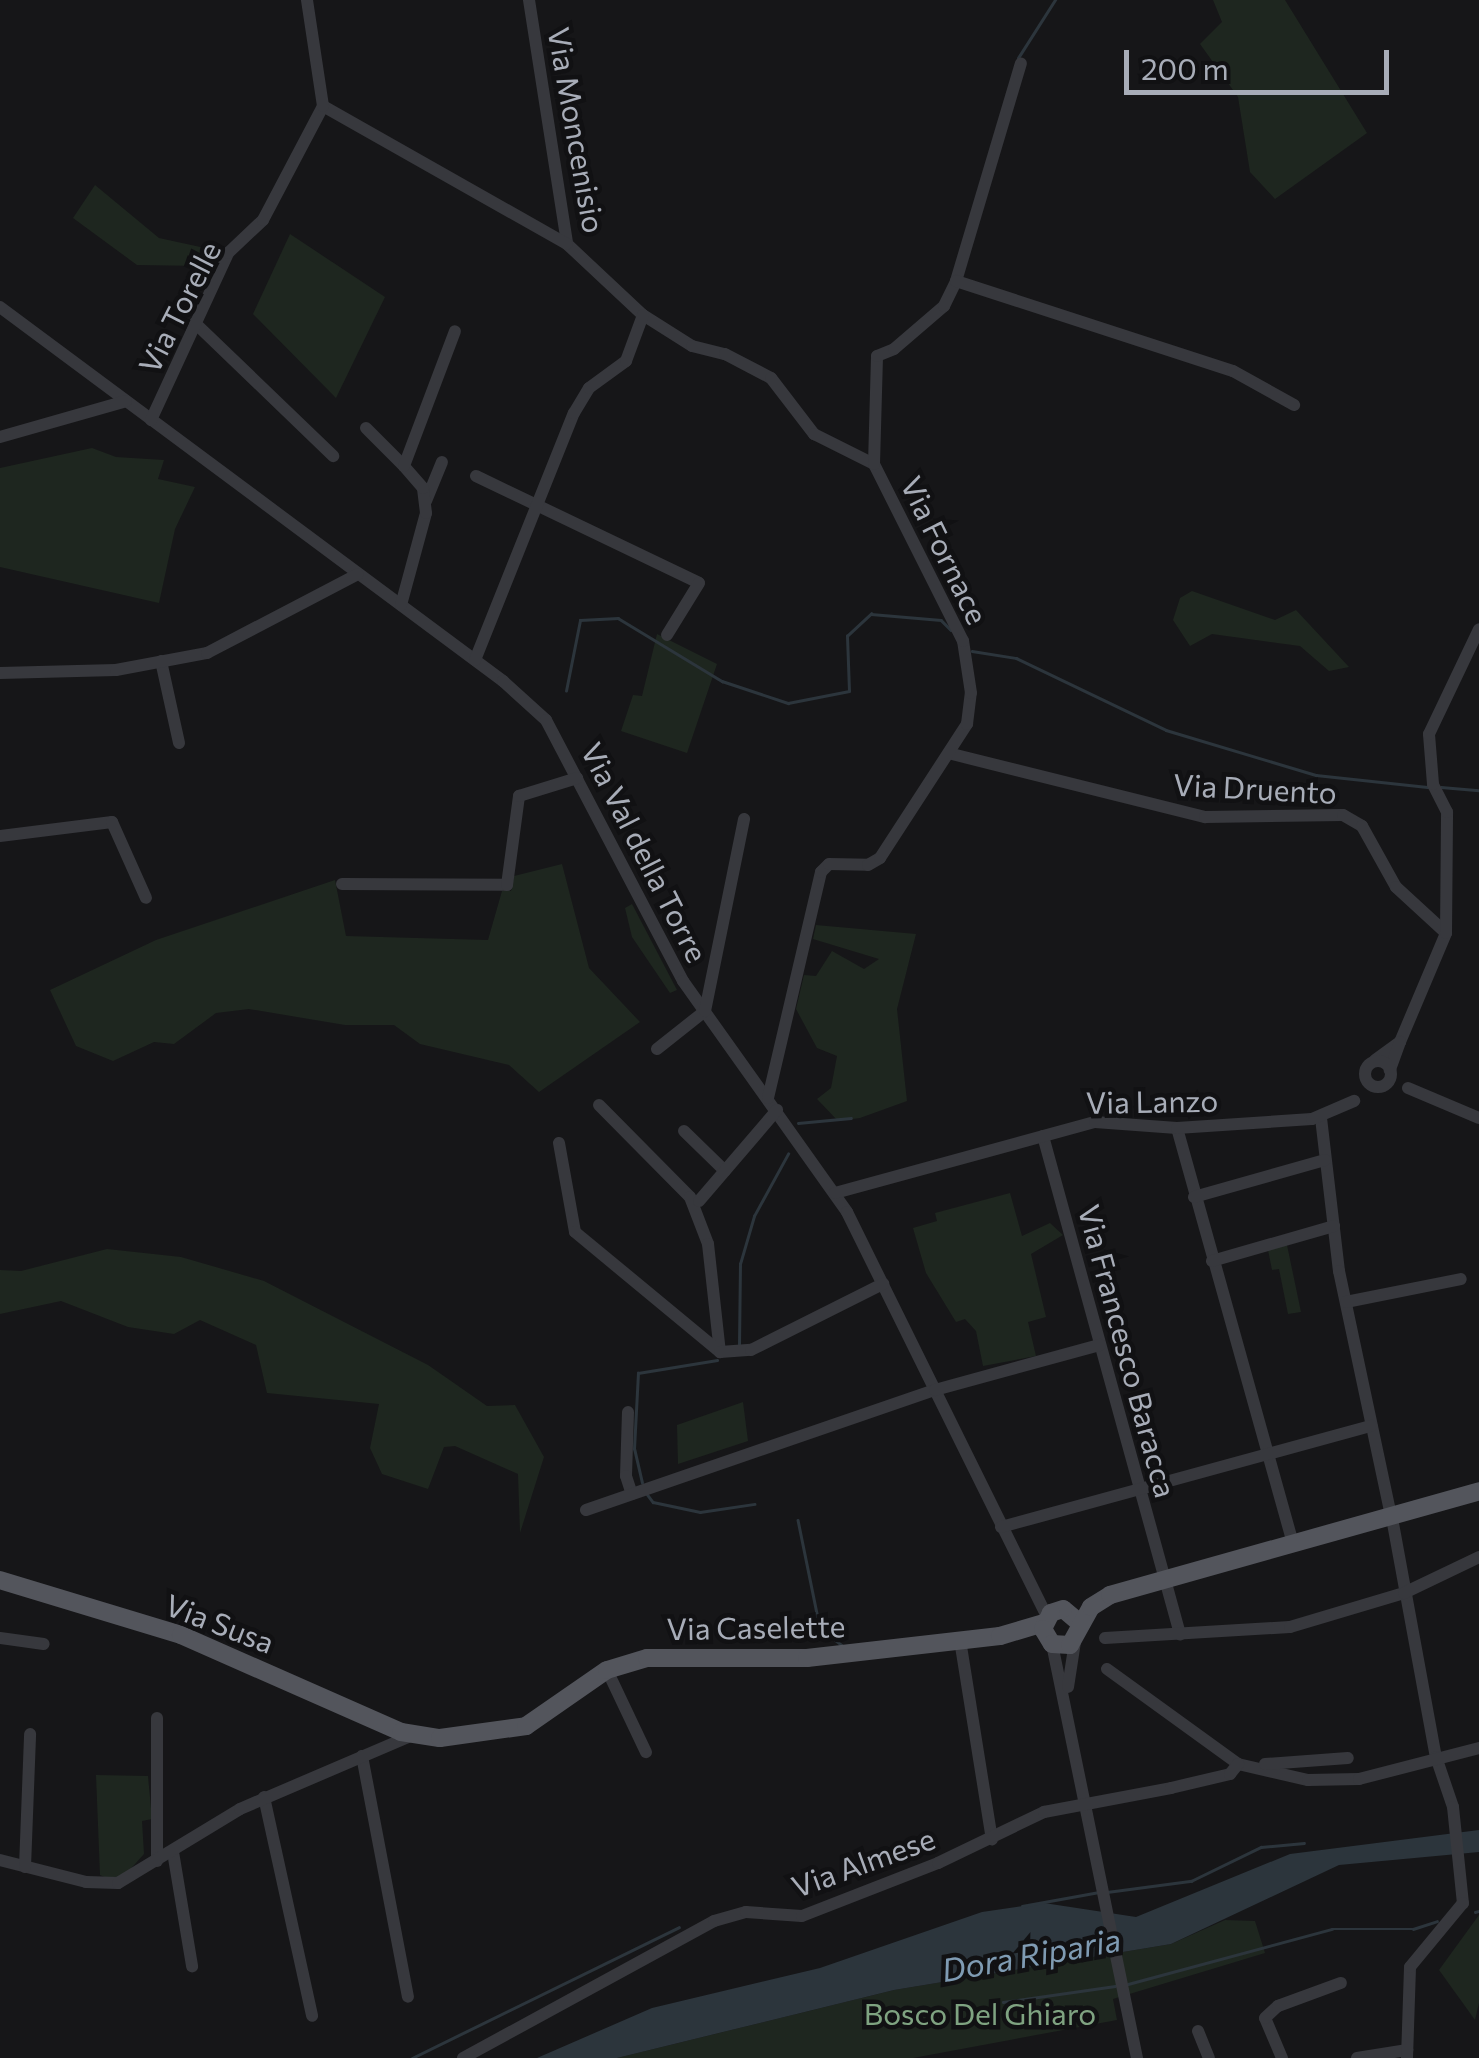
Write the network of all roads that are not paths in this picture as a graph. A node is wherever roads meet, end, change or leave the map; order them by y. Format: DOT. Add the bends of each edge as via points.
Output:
graph roads {
  1 [pos="307,0"];
  2 [pos="528,0"];
  3 [pos="1021,64"];
  4 [pos="323,106"];
  5 [pos="566,244"];
  6 [pos="956,281"];
  7 [pos="0,307"];
  8 [pos="643,315"];
  9 [pos="195,323"];
  10 [pos="455,331"];
  11 [pos="126,401"];
  12 [pos="1294,404"];
  13 [pos="151,420"];
  14 [pos="366,428"];
  15 [pos="0,437"];
  16 [pos="333,456"];
  17 [pos="442,462"];
  18 [pos="874,464"];
  19 [pos="404,466"];
  20 [pos="476,476"];
  21 [pos="426,502"];
  22 [pos="536,505"];
  23 [pos="358,574"];
  24 [pos="400,605"];
  25 [pos="1479,629"];
  26 [pos="667,635"];
  27 [pos="475,660"];
  28 [pos="162,661"];
  29 [pos="0,673"];
  30 [pos="179,743"];
  31 [pos="952,754"];
  32 [pos="577,778"];
  33 [pos="744,819"];
  34 [pos="0,836"];
  35 [pos="342,884"];
  36 [pos="146,898"];
  37 [pos="1446,933"];
  38 [pos="705,1011"];
  39 [pos="1400,1042"];
  40 [pos="656,1048"];
  41 [pos="1375,1060"];
  42 [pos="1364,1075"];
  43 [pos="1386,1079"];
  44 [pos="768,1098"];
  45 [pos="1354,1101"];
  46 [pos="599,1105"];
  47 [pos="777,1110"];
  48 [pos="1320,1118"];
  49 [pos="1479,1118"];
  50 [pos="1176,1128"];
  51 [pos="684,1131"];
  52 [pos="1044,1136"];
  53 [pos="559,1142"];
  54 [pos="1326,1160"];
  55 [pos="725,1170"];
  56 [pos="835,1194"];
  57 [pos="1194,1197"];
  58 [pos="699,1201"];
  59 [pos="1334,1226"];
  60 [pos="1212,1261"];
  61 [pos="1461,1279"];
  62 [pos="883,1284"];
  63 [pos="1346,1302"];
  64 [pos="1100,1344"];
  65 [pos="720,1352"];
  66 [pos="935,1390"];
  67 [pos="628,1412"];
  68 [pos="1371,1426"];
  69 [pos="1267,1455"];
  70 [pos="1140,1490"];
  71 [pos="1479,1491"];
  72 [pos="632,1494"];
  73 [pos="586,1510"];
  74 [pos="1391,1514"];
  75 [pos="1002,1527"];
  76 [pos="1292,1542"];
  77 [pos="1479,1557"];
  78 [pos="1166,1577"];
  79 [pos="0,1580"];
  80 [pos="1404,1592"];
  81 [pos="1057,1623"];
  82 [pos="1180,1634"];
  83 [pos="0,1638"];
  84 [pos="1105,1638"];
  85 [pos="960,1640"];
  86 [pos="44,1644"];
  87 [pos="607,1670"];
  88 [pos="1108,1670"];
  89 [pos="1065,1700"];
  90 [pos="157,1718"];
  91 [pos="30,1734"];
  92 [pos="413,1736"];
  93 [pos="1479,1748"];
  94 [pos="646,1752"];
  95 [pos="362,1756"];
  96 [pos="1436,1757"];
  97 [pos="1348,1758"];
  98 [pos="1238,1764"];
  99 [pos="264,1797"];
  100 [pos="1082,1803"];
  101 [pos="992,1839"];
  102 [pos="173,1852"];
  103 [pos="0,1860"];
  104 [pos="157,1861"];
  105 [pos="25,1867"];
  106 [pos="1463,1899"];
  107 [pos="1479,1906"];
  108 [pos="192,1966"];
  109 [pos="1341,1983"];
  110 [pos="408,1997"];
  111 [pos="312,2016"];
  112 [pos="1198,2031"];
  113 [pos="1407,2054"];
  114 [pos="463,2058"];
  115 [pos="1136,2058"];
  116 [pos="1208,2058"];
  117 [pos="1282,2058"];
  118 [pos="1357,2058"];
  1 -- 4 [label="street"];
  2 -- 5 [label="street, Via Moncenisio"];
  3 -- 6 [label="street, Via Fornace"];
  4 -- 5 [label="street"];
  4 -- 9 [label="street, Via Torelle" via="263,220 228,253"];
  5 -- 8 [label="street, Via Moncenisio"];
  6 -- 12 [label="street" via="1233,372"];
  6 -- 18 [label="street, Via Fornace" via="944,306 876,356"];
  7 -- 11 [label="street, Via Val della Torre"];
  8 -- 18 [label="street, Via Moncenisio" via="692,346 725,354 770,378 814,434"];
  8 -- 22 [label="street" via="626,361 589,388 574,413"];
  9 -- 13 [label="street, Via Torelle"];
  9 -- 16 [label="street"];
  10 -- 19 [label="street"];
  11 -- 13 [label="street, Via Val della Torre"];
  11 -- 15 [label="street"];
  13 -- 23 [label="street, Via Val della Torre"];
  14 -- 19 [label="street"];
  17 -- 21 [label="street"];
  18 -- 31 [label="street, Via Fornace" via="963,641 971,693"];
  19 -- 21 [label="street" via="419,479"];
  20 -- 22 [label="street"];
  21 -- 24 [label="street"];
  22 -- 26 [label="street" via="699,583"];
  22 -- 27 [label="street"];
  23 -- 24 [label="street, Via Val della Torre"];
  23 -- 28 [label="street" via="206,653"];
  24 -- 27 [label="street, Via Val della Torre"];
  25 -- 37 [label="street" via="1429,734 1433,784 1447,812"];
  27 -- 32 [label="street, Via Val della Torre" via="546,720"];
  28 -- 29 [label="street" via="116,670"];
  28 -- 30 [label="street"];
  31 -- 37 [label="street, Via Druento" via="1205,817 1343,815 1362,826 1396,888"];
  31 -- 44 [label="street, Via Fornace" via="880,858 868,865 829,864 821,872"];
  32 -- 35 [label="street" via="519,796 506,885"];
  32 -- 38 [label="street, Via Val della Torre" via="651,924"];
  33 -- 38 [label="street"];
  34 -- 36 [label="street" via="112,822"];
  37 -- 39 [label="street"];
  38 -- 40 [label="street"];
  38 -- 44 [label="street, Via Val della Torre"];
  39 -- 41 [label="street"];
  39 -- 43 [label="street"];
  41 -- 42 [label="street"];
  41 -- 43 [label="street"];
  42 -- 43 [label="street"];
  42 -- 45 [label="street"];
  43 -- 45 [label="street, Via Lanzo"];
  43 -- 49 [label="street"];
  44 -- 47 [label="street, Via Val della Torre"];
  45 -- 48 [label="street, Via Lanzo"];
  46 -- 65 [label="street" via="690,1197 708,1244"];
  47 -- 55 [label="street"];
  47 -- 56 [label="street, Via Val della Torre"];
  48 -- 50 [label="street, Via Lanzo"];
  48 -- 54 [label="street"];
  50 -- 52 [label="street, Via Lanzo" via="1100,1122"];
  50 -- 57 [label="street"];
  51 -- 55 [label="street"];
  52 -- 56 [label="street, Via Lanzo"];
  52 -- 64 [label="street, Via Francesco Baracca"];
  53 -- 65 [label="street" via="576,1232"];
  54 -- 57 [label="street"];
  54 -- 59 [label="street"];
  55 -- 58 [label="street"];
  56 -- 62 [label="street, Via Val della Torre"];
  57 -- 60 [label="street"];
  59 -- 60 [label="street"];
  59 -- 63 [label="street"];
  60 -- 69 [label="street"];
  61 -- 63 [label="street"];
  62 -- 65 [label="street" via="751,1350"];
  62 -- 66 [label="street, Via Val della Torre"];
  63 -- 68 [label="street"];
  64 -- 66 [label="street"];
  64 -- 70 [label="street, Via Francesco Baracca"];
  66 -- 72 [label="street"];
  66 -- 75 [label="street, Via Val della Torre"];
  67 -- 72 [label="street" via="626,1476"];
  68 -- 69 [label="street"];
  68 -- 74 [label="street"];
  69 -- 70 [label="street"];
  69 -- 76 [label="street"];
  70 -- 75 [label="street"];
  70 -- 78 [label="street, Via Francesco Baracca"];
  71 -- 74 [label="main road"];
  72 -- 73 [label="street"];
  74 -- 76 [label="main road, Via Caselette"];
  74 -- 80 [label="street"];
  75 -- 81 [label="street, Via Val della Torre"];
  76 -- 78 [label="main road, Via Caselette"];
  77 -- 80 [label="street"];
  78 -- 81 [label="main road, Via Caselette" via="1094,1595"];
  78 -- 82 [label="street, Via Francesco Baracca"];
  79 -- 92 [label="main road, Via Susa" via="181,1636"];
  80 -- 82 [label="street" via="1290,1627"];
  80 -- 96 [label="street"];
  81 -- 85 [label="main road, Via Caselette"];
  81 -- 89 [label="street, Via Val della Torre"];
  81 -- 89 [label="street"];
  82 -- 84 [label="street"];
  83 -- 86 [label="street"];
  85 -- 87 [label="main road, Via Caselette" via="807,1658 661,1655"];
  85 -- 101 [label="street"];
  87 -- 92 [label="main road, Via Caselette" via="513,1730"];
  87 -- 94 [label="street"];
  88 -- 98 [label="street"];
  89 -- 100 [label="street, Via Val della Torre"];
  90 -- 104 [label="street"];
  91 -- 105 [label="street"];
  92 -- 95 [label="street"];
  93 -- 96 [label="street"];
  95 -- 99 [label="street"];
  95 -- 110 [label="street"];
  96 -- 98 [label="street" via="1359,1779 1308,1780"];
  96 -- 106 [label="street" via="1456,1830"];
  97 -- 98 [label="street"];
  98 -- 100 [label="street, Via Almese" via="1210,1779"];
  99 -- 102 [label="street"];
  99 -- 111 [label="street"];
  100 -- 101 [label="street, Via Almese" via="1044,1812"];
  100 -- 115 [label="street, Via Val della Torre"];
  101 -- 114 [label="street, Via Almese" via="802,1916 746,1912 714,1921"];
  102 -- 104 [label="street"];
  102 -- 108 [label="street"];
  103 -- 105 [label="street"];
  104 -- 105 [label="street" via="118,1882"];
  106 -- 107 [label="street"];
  106 -- 113 [label="street" via="1410,1967"];
  109 -- 117 [label="street" via="1265,2018"];
  112 -- 116 [label="street"];
  113 -- 118 [label="street"];
}
